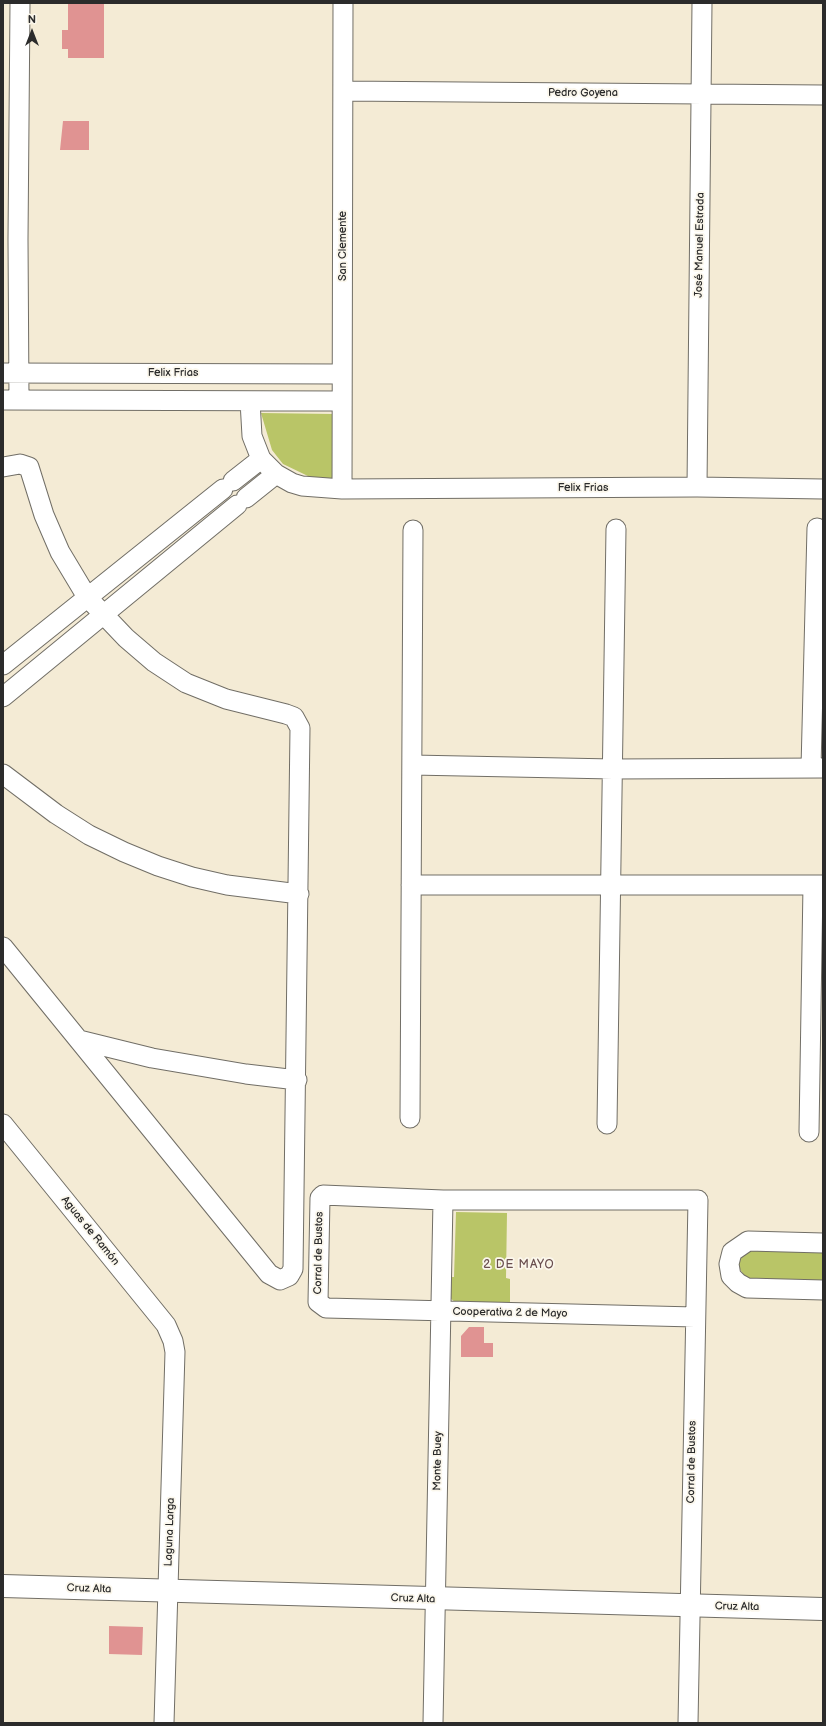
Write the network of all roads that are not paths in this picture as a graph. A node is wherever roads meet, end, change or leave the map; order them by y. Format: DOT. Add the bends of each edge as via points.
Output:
graph roads {
  1 [pos="20,3"];
  2 [pos="343,3"];
  3 [pos="702,3"];
  4 [pos="343,91"];
  5 [pos="701,94"];
  6 [pos="823,95"];
  7 [pos="11,139"];
  8 [pos="11,373"];
  9 [pos="342,374"];
  10 [pos="11,400"];
  11 [pos="250,401"];
  12 [pos="342,401"];
  13 [pos="260,459"];
  14 [pos="3,467"];
  15 [pos="276,474"];
  16 [pos="697,487"];
  17 [pos="342,489"];
  18 [pos="823,489"];
  19 [pos="817,528"];
  20 [pos="616,529"];
  21 [pos="413,530"];
  22 [pos="87,597"];
  23 [pos="102,615"];
  24 [pos="3,665"];
  25 [pos="3,697"];
  26 [pos="412,765"];
  27 [pos="817,768"];
  28 [pos="613,769"];
  29 [pos="3,774"];
  30 [pos="411,885"];
  31 [pos="611,885"];
  32 [pos="818,885"];
  33 [pos="299,894"];
  34 [pos="3,947"];
  35 [pos="79,1040"];
  36 [pos="297,1080"];
  37 [pos="410,1118"];
  38 [pos="3,1124"];
  39 [pos="607,1124"];
  40 [pos="809,1132"];
  41 [pos="444,1200"];
  42 [pos="823,1244"];
  43 [pos="823,1290"];
  44 [pos="326,1308"];
  45 [pos="441,1311"];
  46 [pos="695,1317"];
  47 [pos="173,1341"];
  48 [pos="3,1586"];
  49 [pos="168,1591"];
  50 [pos="436,1600"];
  51 [pos="691,1606"];
  52 [pos="823,1610"];
  53 [pos="164,1723"];
  54 [pos="433,1723"];
  55 [pos="688,1723"];
  1 -- 7 [label="street"];
  2 -- 4 [label="street, San Clemente"];
  3 -- 5 [label="street, José Manuel Estrada"];
  4 -- 5 [label="street, Pedro Goyena"];
  4 -- 9 [label="street, San Clemente"];
  5 -- 6 [label="street, Pedro Goyena"];
  5 -- 16 [label="street, José Manuel Estrada"];
  7 -- 8 [label="street"];
  8 -- 9 [label="street, Felix Frias"];
  8 -- 10 [label="street"];
  9 -- 12 [label="street, San Clemente"];
  10 -- 11 [label="street"];
  11 -- 12 [label="street"];
  11 -- 13 [label="street" via="252,436"];
  12 -- 17 [label="street, San Clemente"];
  13 -- 15 [label="street, Felix Frias"];
  13 -- 22 [label="street"];
  14 -- 22 [label="street" via="20,464 29,467 52,535"];
  15 -- 17 [label="street, Felix Frias" via="302,486"];
  15 -- 23 [label="street"];
  16 -- 17 [label="street, Felix Frias"];
  16 -- 18 [label="street, Felix Frias"];
  19 -- 27 [label="street"];
  20 -- 28 [label="street"];
  21 -- 26 [label="street"];
  22 -- 23 [label="street"];
  22 -- 24 [label="street"];
  23 -- 25 [label="street"];
  23 -- 33 [label="street" via="154,662 186,683 226,699 294,717 300,728"];
  26 -- 28 [label="street"];
  26 -- 30 [label="street"];
  27 -- 28 [label="street"];
  28 -- 31 [label="street"];
  29 -- 33 [label="street" via="89,835 158,866 227,885"];
  30 -- 31 [label="street"];
  30 -- 37 [label="street"];
  31 -- 32 [label="street"];
  31 -- 39 [label="street"];
  32 -- 40 [label="street"];
  33 -- 36 [label="street"];
  34 -- 35 [label="street"];
  35 -- 36 [label="street" via="152,1058"];
  35 -- 36 [label="street" via="269,1274 280,1280 288,1276 293,1269"];
  38 -- 47 [label="street, Aguas de Ramón" via="166,1325"];
  41 -- 44 [label="street, Corral de Bustos" via="323,1195 320,1198 318,1302"];
  41 -- 45 [label="street, Monte Buey"];
  41 -- 46 [label="street, Corral de Bustos" via="698,1200"];
  42 -- 43 [label="street" via="748,1241 732,1252 729,1264 731,1276 747,1288"];
  44 -- 45 [label="street, Cooperativa 2 de Mayo"];
  45 -- 46 [label="street, Cooperativa 2 de Mayo"];
  45 -- 50 [label="street, Monte Buey"];
  46 -- 51 [label="street, Corral de Bustos"];
  47 -- 49 [label="street, Laguna Larga" via="175,1352"];
  48 -- 49 [label="main road, Cruz Alta"];
  49 -- 50 [label="main road, Cruz Alta"];
  49 -- 53 [label="street, Laguna Larga"];
  50 -- 51 [label="main road, Cruz Alta"];
  50 -- 54 [label="street, Monte Buey"];
  51 -- 52 [label="main road, Cruz Alta"];
  51 -- 55 [label="street, Corral de Bustos"];
}
